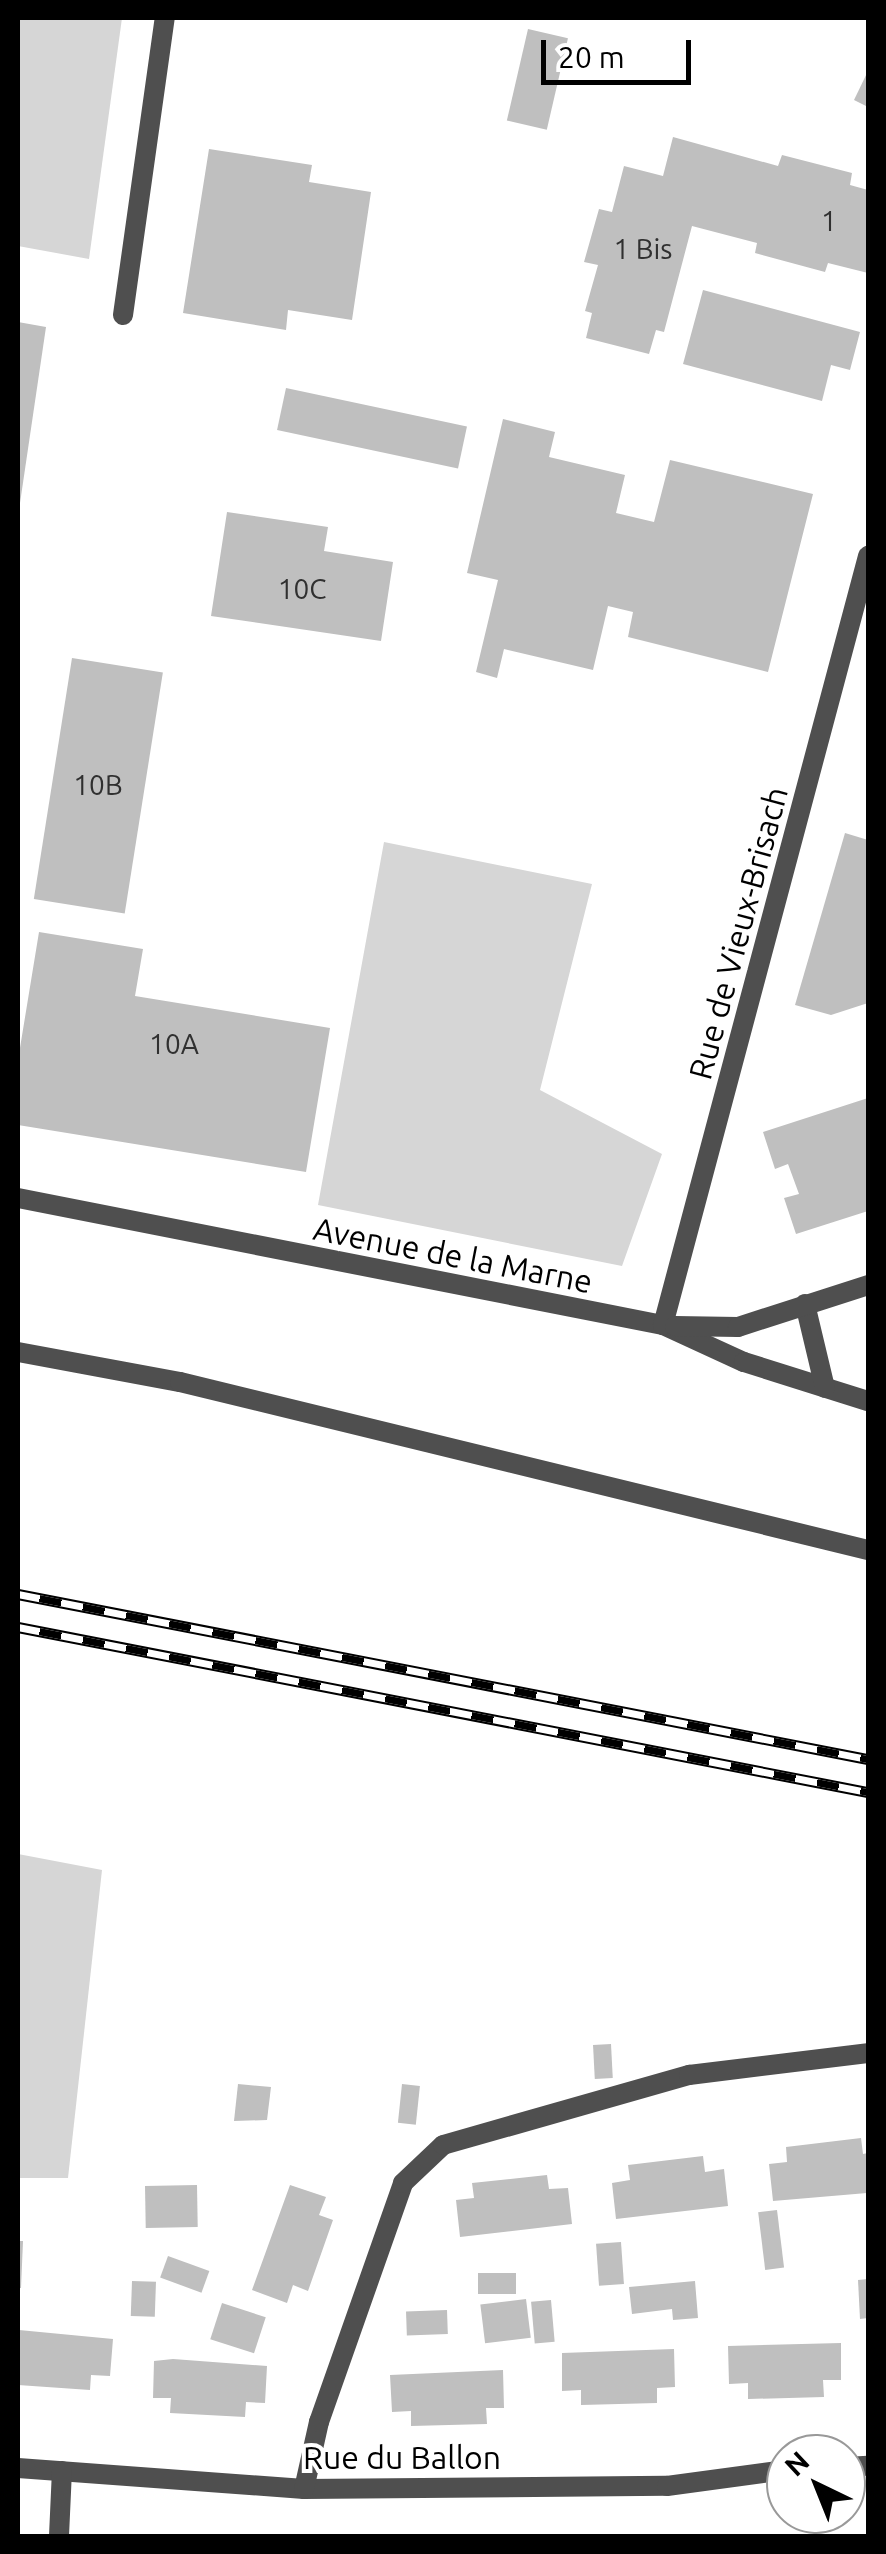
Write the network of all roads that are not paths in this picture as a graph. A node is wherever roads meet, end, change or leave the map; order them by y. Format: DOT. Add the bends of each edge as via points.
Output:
graph roads {
  1 [pos="165,18"];
  2 [pos="123,315"];
  3 [pos="868,556"];
  4 [pos="18,1198"];
  5 [pos="868,1285"];
  6 [pos="806,1304"];
  7 [pos="662,1326"];
  8 [pos="18,1352"];
  9 [pos="825,1388"];
  10 [pos="868,1401"];
  11 [pos="868,1550"];
  12 [pos="868,2052"];
  13 [pos="18,2468"];
  14 [pos="62,2471"];
  15 [pos="766,2473"];
  16 [pos="304,2489"];
  17 [pos="59,2536"];
  1 -- 2 [label="street"];
  3 -- 7 [label="street, Rue de Vieux-Brisach"];
  4 -- 7 [label="street, Avenue de la Marne"];
  5 -- 6 [label="street"];
  6 -- 7 [label="street" via="738,1327"];
  6 -- 9 [label="street"];
  7 -- 9 [label="street, Avenue de la Marne"];
  8 -- 11 [label="street" via="180,1382"];
  9 -- 10 [label="street, Avenue de la Marne"];
  12 -- 16 [label="street" via="688,2075 443,2145 403,2183 319,2422"];
  13 -- 14 [label="street, Rue du Ballon"];
  14 -- 16 [label="street, Rue du Ballon"];
  14 -- 17 [label="street"];
  15 -- 16 [label="street, Rue du Ballon" via="668,2486"];
}
